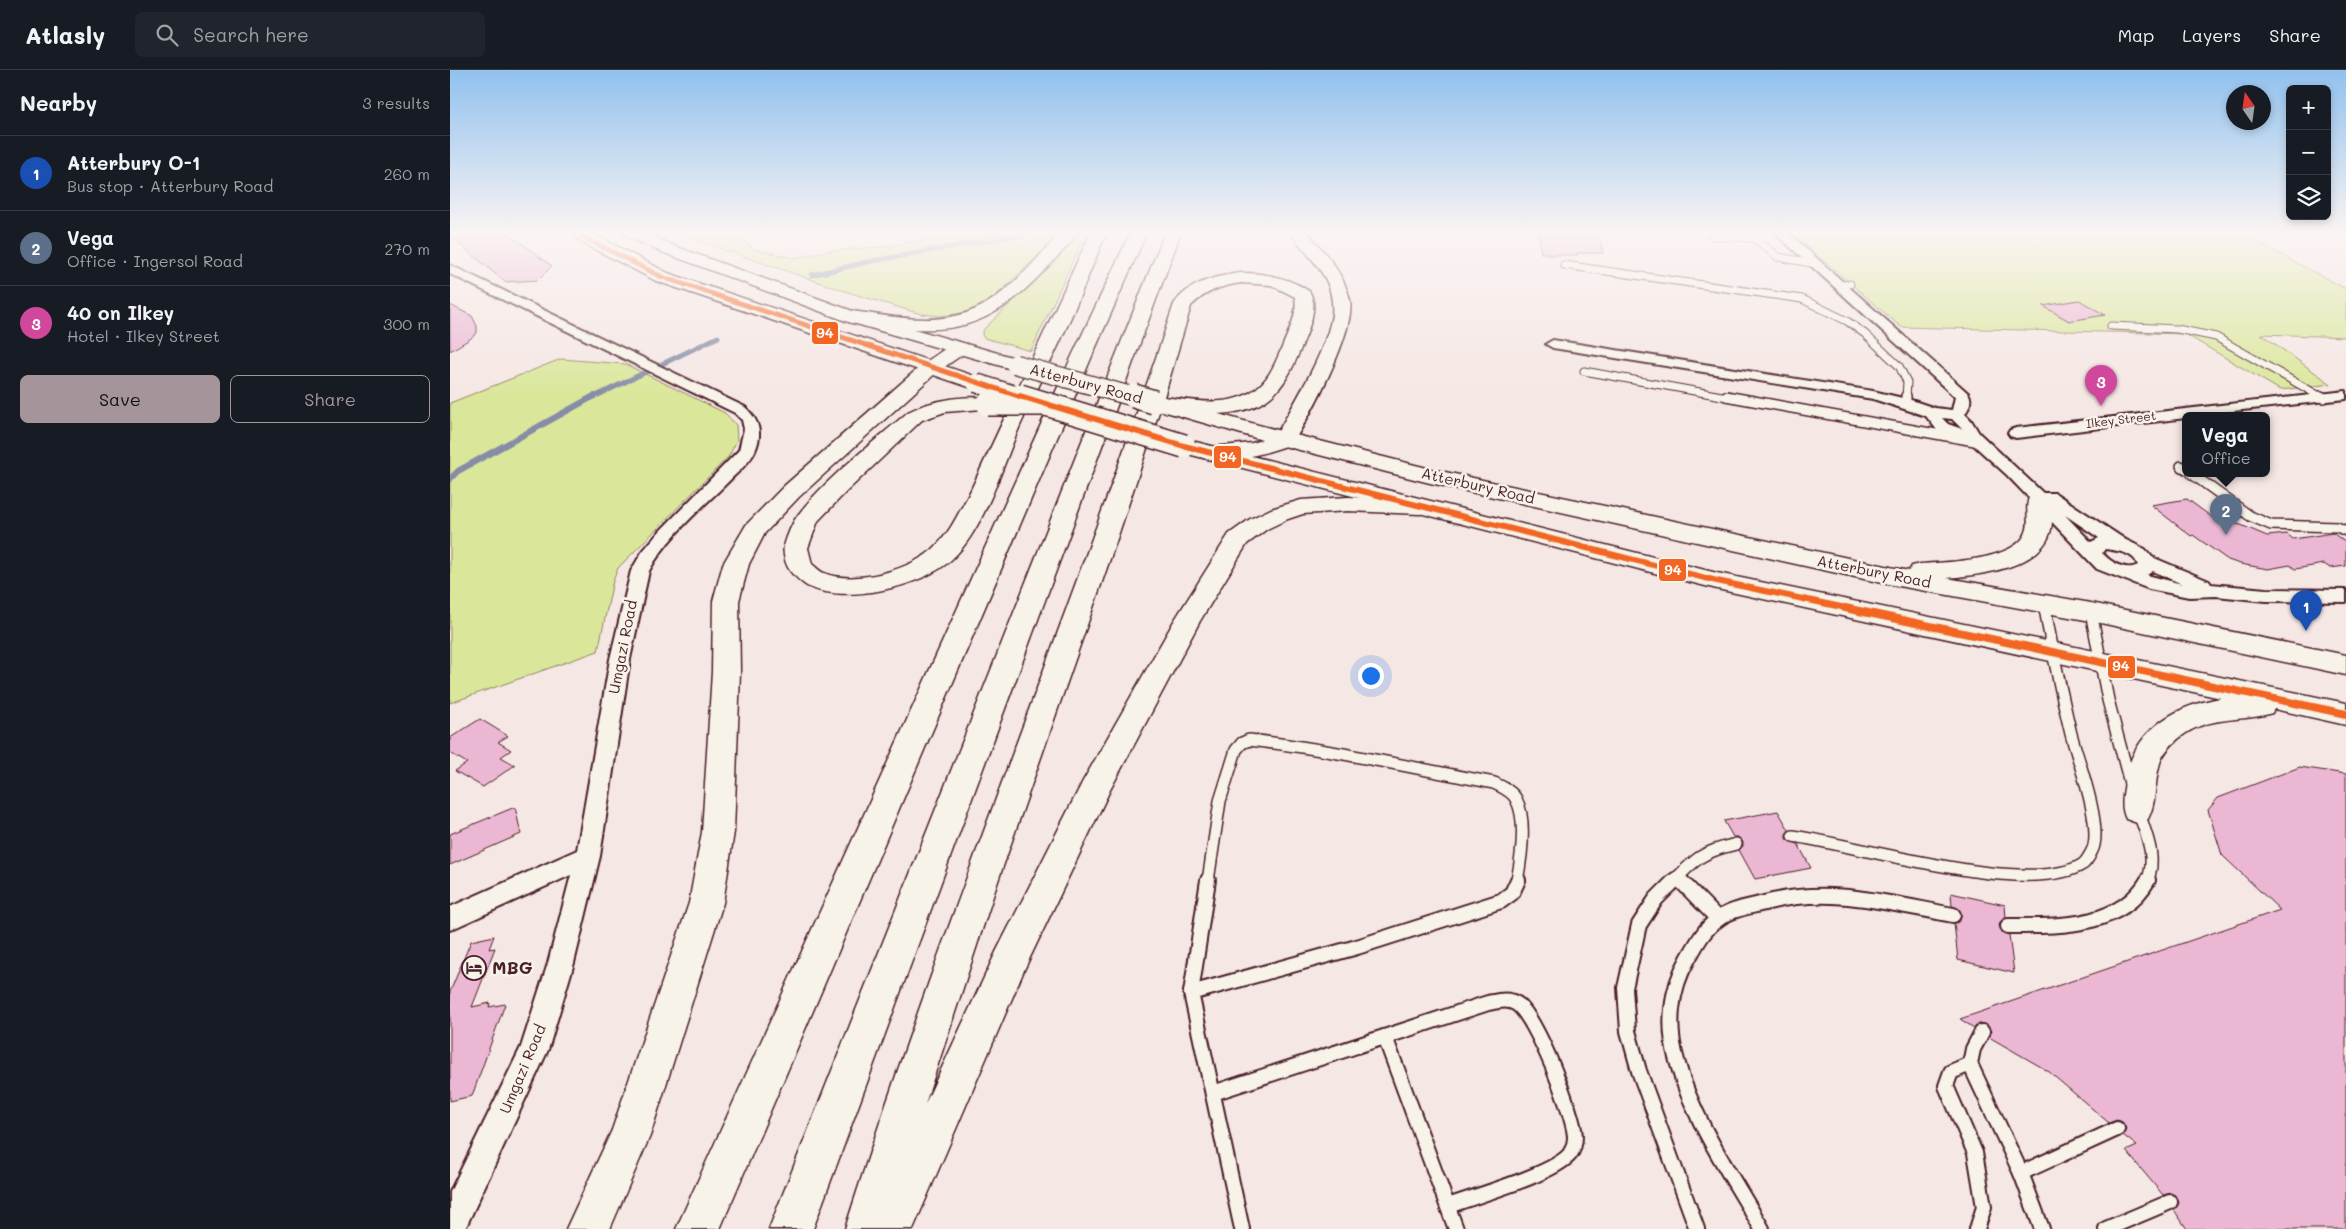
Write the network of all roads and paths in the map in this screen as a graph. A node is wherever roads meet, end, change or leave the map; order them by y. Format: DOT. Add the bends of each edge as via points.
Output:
graph roads {
  1 [pos="485,286"];
  2 [pos="694,286"];
  3 [pos="768,286"];
  4 [pos="1014,286"];
  5 [pos="1076,286"];
  6 [pos="1092,286"];
  7 [pos="1114,286"];
  8 [pos="1152,286"];
  9 [pos="1207,286"];
  10 [pos="1290,286"];
  11 [pos="1337,286"];
  12 [pos="1712,286"];
  13 [pos="1847,286"];
  14 [pos="852,317"];
  15 [pos="2111,326"];
  16 [pos="1553,344"];
  17 [pos="1082,356"];
  18 [pos="945,358"];
  19 [pos="1584,371"];
  20 [pos="2346,395"];
  21 [pos="2324,398"];
  22 [pos="1906,403"];
  23 [pos="1022,404"];
  24 [pos="1022,404"];
  25 [pos="1022,404"];
  26 [pos="1022,404"];
  27 [pos="1043,404"];
  28 [pos="1208,412"];
  29 [pos="2201,412"];
  30 [pos="1932,414"];
  31 [pos="2182,414"];
  32 [pos="1957,415"];
  33 [pos="2016,433"];
  34 [pos="1284,439"];
  35 [pos="1976,439"];
  36 [pos="1211,453"];
  37 [pos="2013,472"];
  38 [pos="2196,477"];
  39 [pos="2039,499"];
  40 [pos="1420,507"];
  41 [pos="2346,531"];
  42 [pos="2119,544"];
  43 [pos="2093,554"];
  44 [pos="2146,561"];
  45 [pos="2121,572"];
  46 [pos="1882,575"];
  47 [pos="2216,590"];
  48 [pos="2346,596"];
  49 [pos="2044,604"];
  50 [pos="2091,612"];
  51 [pos="2051,653"];
  52 [pos="2098,663"];
  53 [pos="2346,665"];
  54 [pos="2300,706"];
  55 [pos="2346,714"];
  56 [pos="2137,810"];
  57 [pos="1793,836"];
  58 [pos="1736,844"];
  59 [pos="588,856"];
  60 [pos="1677,878"];
  61 [pos="1953,914"];
  62 [pos="1718,919"];
  63 [pos="450,920"];
  64 [pos="2008,926"];
  65 [pos="1190,993"];
  66 [pos="1982,1032"];
  67 [pos="1385,1037"];
  68 [pos="1970,1064"];
  69 [pos="1213,1093"];
  70 [pos="2117,1129"];
  71 [pos="2022,1173"];
  72 [pos="2170,1202"];
  73 [pos="1448,1206"];
  74 [pos="450,1224"];
  75 [pos="588,1229"];
  76 [pos="698,1229"];
  77 [pos="791,1229"];
  78 [pos="867,1229"];
  79 [pos="892,1229"];
  80 [pos="1242,1229"];
  81 [pos="1456,1229"];
  82 [pos="1697,1229"];
  83 [pos="1762,1229"];
  84 [pos="1977,1229"];
  85 [pos="2042,1229"];
  86 [pos="2106,1229"];
  1 -- 59 [label="street, Umgazi Road" via="740,410 749,419 752,429 747,451 665,536 640,571 620,659"];
  2 -- 18 [label="main road, Atterbury Road"];
  3 -- 14 [label="main road, Atterbury Road"];
  4 -- 14 [label="main road" via="996,304 973,318 955,322 921,323"];
  5 -- 23 [label="main road, bridge"];
  6 -- 17 [label="main road" via="1083,322"];
  7 -- 17 [label="main road"];
  8 -- 77 [label="main road"];
  9 -- 78 [label="main road" via="1190,294 1182,304 1129,469 962,933"];
  10 -- 28 [label="main road" via="1302,295 1305,310 1277,376 1259,396"];
  11 -- 34 [label="main road" via="1341,319 1303,406"];
  12 -- 22 [label="lane" via="1817,304 1865,334 1899,366 1907,382"];
  13 -- 32 [label="street" via="1963,396"];
  14 -- 18 [label="main road, Atterbury Road"];
  15 -- 21 [label="lane" via="2170,328 2216,337"];
  16 -- 22 [label="street"];
  17 -- 76 [label="main road"];
  18 -- 27 [label="main road, Atterbury Road, bridge" via="976,383"];
  18 -- 28 [label="main road, Atterbury Road, bridge" via="1015,364 1154,402"];
  18 -- 75 [label="main road" via="792,492 755,530 736,564 726,601 718,832 706,903 630,1136"];
  19 -- 35 [label="lane"];
  20 -- 21 [label="street, Ilkey Street"];
  21 -- 29 [label="street, Ilkey Street"];
  22 -- 30 [label="street"];
  24 -- 25 [label="main road, bridge" via="962,527 944,553 912,574 877,584 829,584 806,574 795,551 803,526 838,487 915,416 945,406"];
  26 -- 27 [label="main road, bridge"];
  27 -- 36 [label="main road, Atterbury Road, bridge"];
  28 -- 34 [label="main road, Atterbury Road"];
  30 -- 32 [label="street"];
  30 -- 35 [label="street" via="1945,428"];
  31 -- 33 [label="street, Ilkey Street"];
  32 -- 35 [label="street" via="1968,424"];
  34 -- 36 [label="main road" via="1255,449"];
  34 -- 46 [label="main road, Atterbury Road" via="1430,476"];
  35 -- 37 [label="street"];
  36 -- 40 [label="main road, Atterbury Road"];
  37 -- 39 [label="street"];
  37 -- 42 [label="street"];
  38 -- 41 [label="lane" via="2250,516 2271,525 2337,527"];
  39 -- 43 [label="street"];
  39 -- 46 [label="main road" via="2038,535 2017,554 1997,563 1956,570"];
  40 -- 51 [label="main road, Atterbury Road" via="1717,581"];
  40 -- 79 [label="main road" via="1301,506 1253,525 1238,539 1134,712 1066,843 969,1050"];
  42 -- 43 [label="street" via="2102,543 2093,549"];
  42 -- 44 [label="street"];
  43 -- 45 [label="street" via="2103,564"];
  44 -- 45 [label="street" via="2147,567 2142,572"];
  44 -- 47 [label="street"];
  45 -- 47 [label="street" via="2164,587 2189,591"];
  46 -- 49 [label="main road, Atterbury Road"];
  47 -- 48 [label="street" via="2266,595"];
  49 -- 50 [label="main road, Atterbury Road"];
  49 -- 51 [label="lane"];
  50 -- 52 [label="lane"];
  50 -- 53 [label="main road, Atterbury Road"];
  51 -- 52 [label="main road, Atterbury Road"];
  51 -- 57 [label="lane" via="2092,816 2094,847 2087,860 2065,872 2034,876 2000,874 1953,868"];
  52 -- 54 [label="main road, Atterbury Road"];
  52 -- 56 [label="lane"];
  54 -- 55 [label="main road, Atterbury Road"];
  54 -- 56 [label="main road" via="2246,705 2183,720 2164,734 2151,750 2142,772"];
  56 -- 64 [label="lane" via="2150,852 2151,869 2148,880 2126,905 2096,921 2058,926"];
  58 -- 60 [label="lane" via="1711,850 1696,858"];
  59 -- 63 [label="street"];
  59 -- 74 [label="street, Umgazi Road" via="561,963 534,1050"];
  60 -- 62 [label="lane"];
  60 -- 82 [label="lane" via="1656,899 1639,925 1625,988 1628,1031 1639,1071"];
  61 -- 62 [label="lane" via="1824,895 1791,896 1749,906"];
  62 -- 83 [label="lane" via="1693,949 1677,978 1672,1002 1673,1037 1680,1073 1699,1114"];
  65 -- 65 [label="lane" via="1357,947 1510,896 1516,886 1520,863 1517,800 1510,792 1494,784 1311,746 1249,740 1242,743 1236,750 1220,801"];
  65 -- 69 [label="lane"];
  66 -- 68 [label="lane"];
  67 -- 69 [label="lane"];
  67 -- 73 [label="lane"];
  67 -- 73 [label="lane" via="1495,1001 1511,1000 1531,1022 1569,1106 1576,1144 1569,1157 1554,1168"];
  68 -- 71 [label="lane"];
  68 -- 84 [label="lane" via="1951,1072 1946,1086 1975,1153 1984,1207"];
  69 -- 80 [label="lane"];
  70 -- 71 [label="lane"];
  71 -- 85 [label="lane"];
  72 -- 86 [label="lane"];
  73 -- 81 [label="lane"];
}
